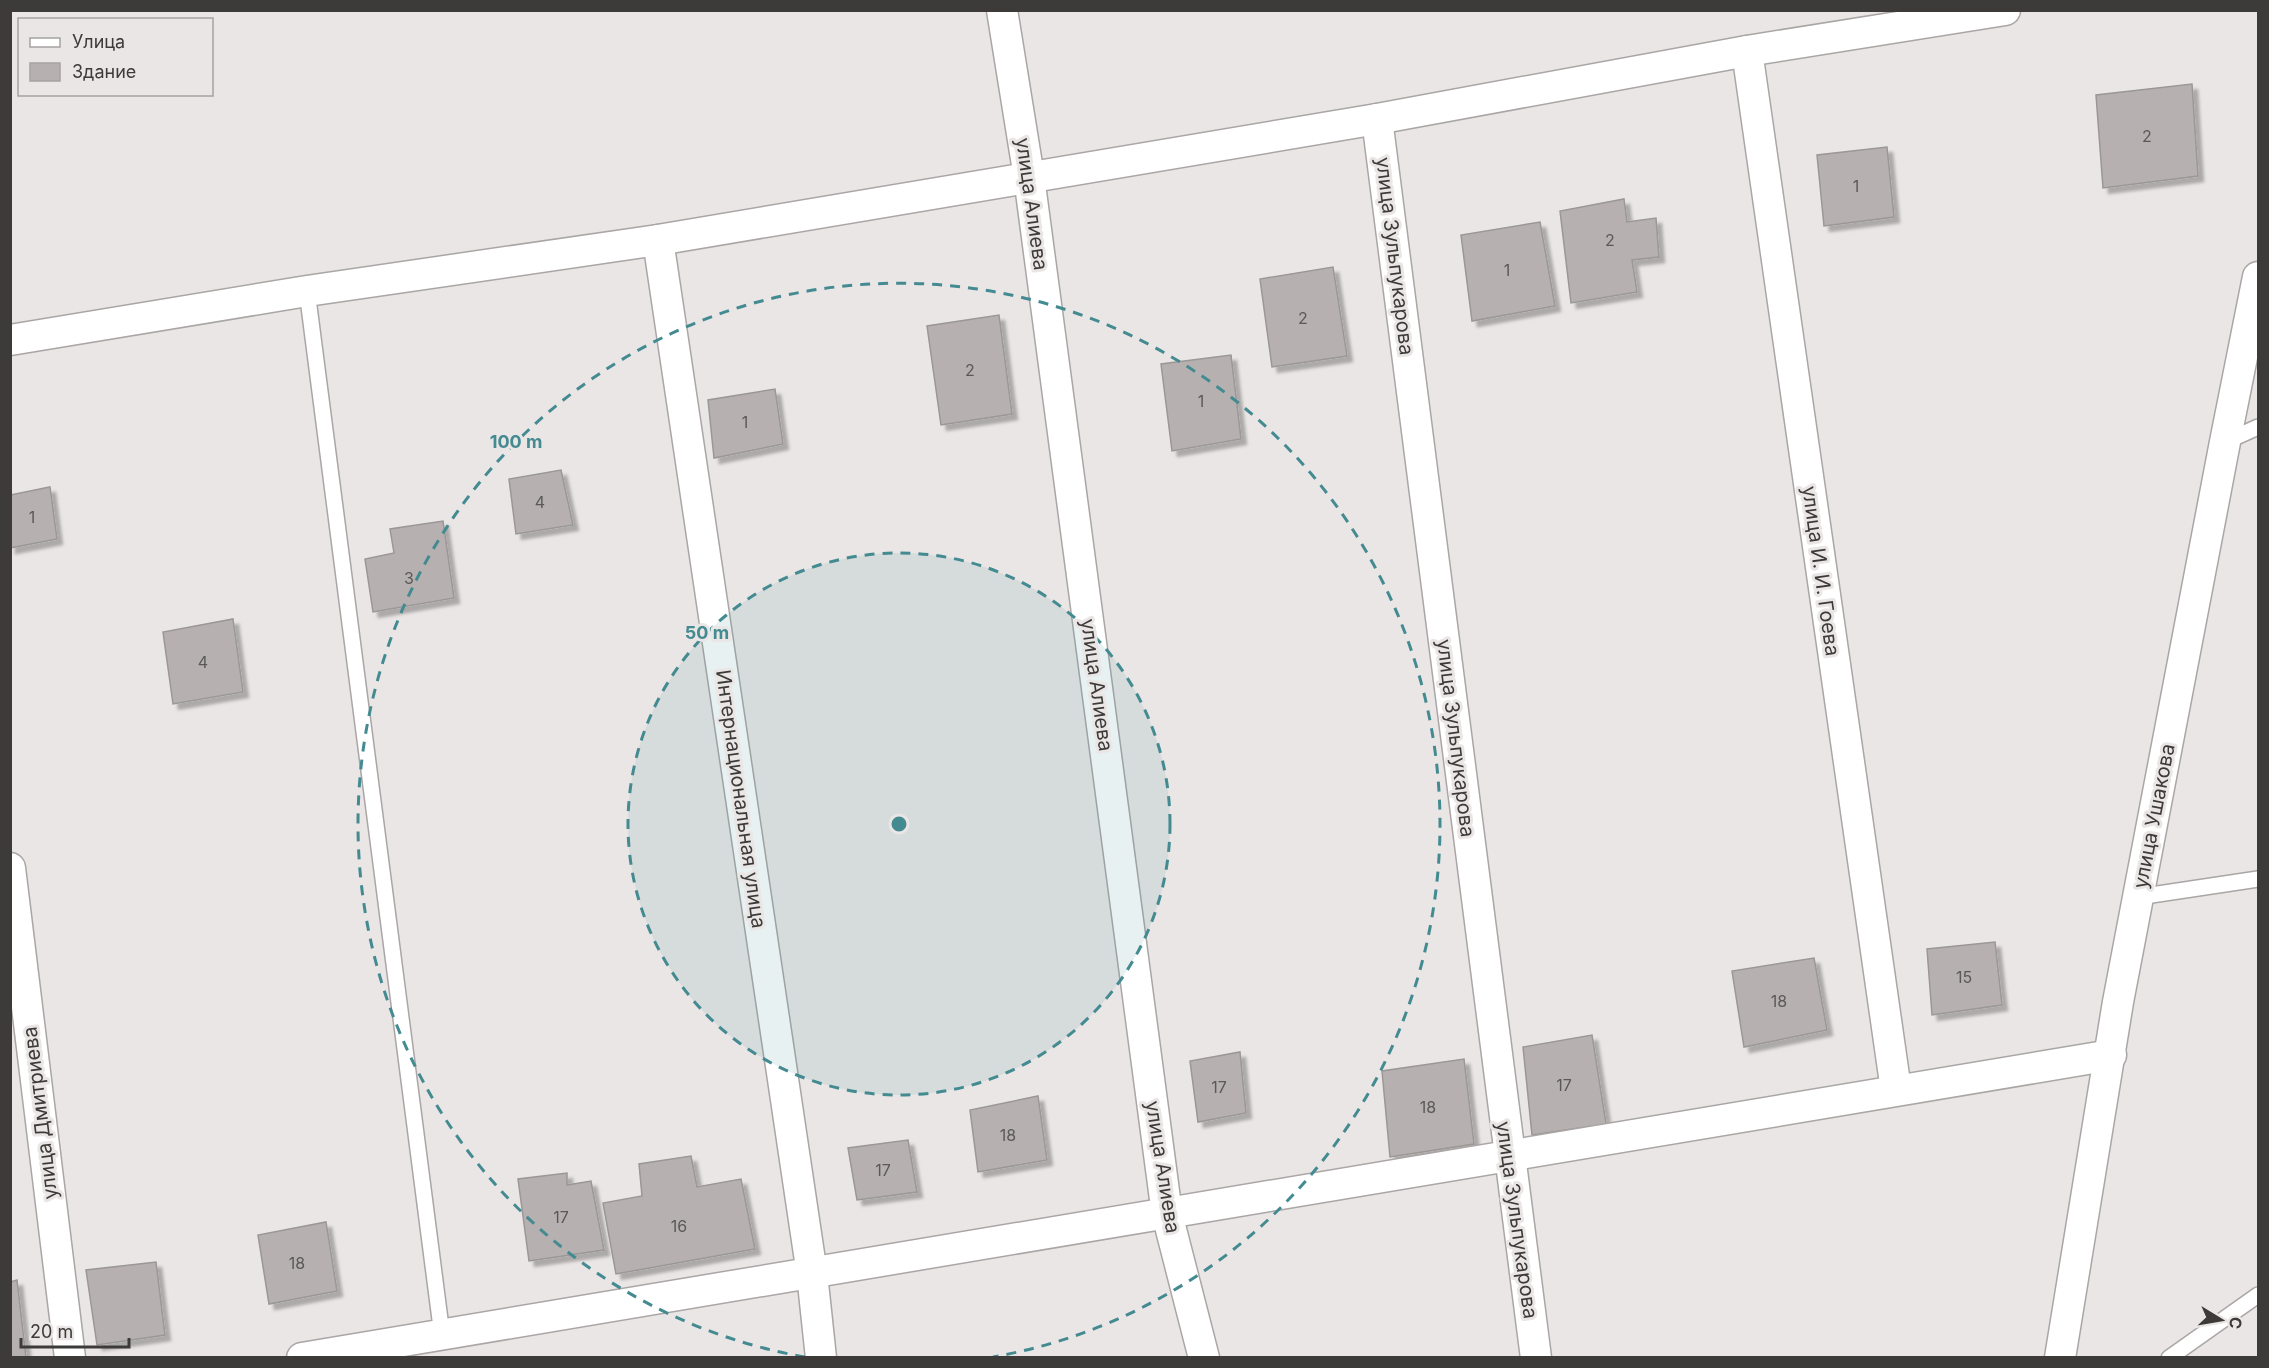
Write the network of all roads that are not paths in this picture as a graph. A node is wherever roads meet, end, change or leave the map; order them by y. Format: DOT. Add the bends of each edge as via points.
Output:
graph roads {
  1 [pos="1002,10"];
  2 [pos="2005,10"];
  3 [pos="1747,51"];
  4 [pos="1377,118"];
  5 [pos="1029,177"];
  6 [pos="658,240"];
  7 [pos="2259,277"];
  8 [pos="307,291"];
  9 [pos="10,340"];
  10 [pos="2259,427"];
  11 [pos="2225,442"];
  12 [pos="10,868"];
  13 [pos="2259,879"];
  14 [pos="2138,897"];
  15 [pos="2111,1055"];
  16 [pos="1896,1090"];
  17 [pos="1509,1157"];
  18 [pos="1167,1214"];
  19 [pos="812,1274"];
  20 [pos="2259,1294"];
  21 [pos="444,1346"];
  22 [pos="69,1358"];
  23 [pos="302,1358"];
  24 [pos="821,1358"];
  25 [pos="1204,1358"];
  26 [pos="1536,1358"];
  27 [pos="2060,1358"];
  28 [pos="2169,1358"];
  1 -- 5 [label="street, улица Алиева"];
  2 -- 3 [label="street"];
  3 -- 4 [label="street"];
  3 -- 16 [label="street, улица И. И. Гоева"];
  4 -- 5 [label="street"];
  4 -- 17 [label="street, улица Зульпукарова"];
  5 -- 6 [label="street"];
  5 -- 18 [label="street, улица Алиева"];
  6 -- 8 [label="street"];
  6 -- 19 [label="street, Интернациональная улица"];
  7 -- 11 [label="street, улица Ушакова"];
  8 -- 9 [label="street"];
  8 -- 21 [label="lane"];
  10 -- 11 [label="lane"];
  11 -- 14 [label="street, улица Ушакова"];
  12 -- 22 [label="street, улица Дмитриева"];
  13 -- 14 [label="lane"];
  14 -- 15 [label="street, улица Ушакова"];
  15 -- 16 [label="street"];
  15 -- 27 [label="street, улица Ушакова"];
  16 -- 17 [label="street"];
  17 -- 18 [label="street"];
  17 -- 26 [label="street, улица Зульпукарова"];
  18 -- 19 [label="street"];
  18 -- 25 [label="street, улица Алиева"];
  19 -- 21 [label="street"];
  19 -- 24 [label="street, Интернациональная улица"];
  20 -- 28 [label="lane"];
  21 -- 23 [label="street"];
}
